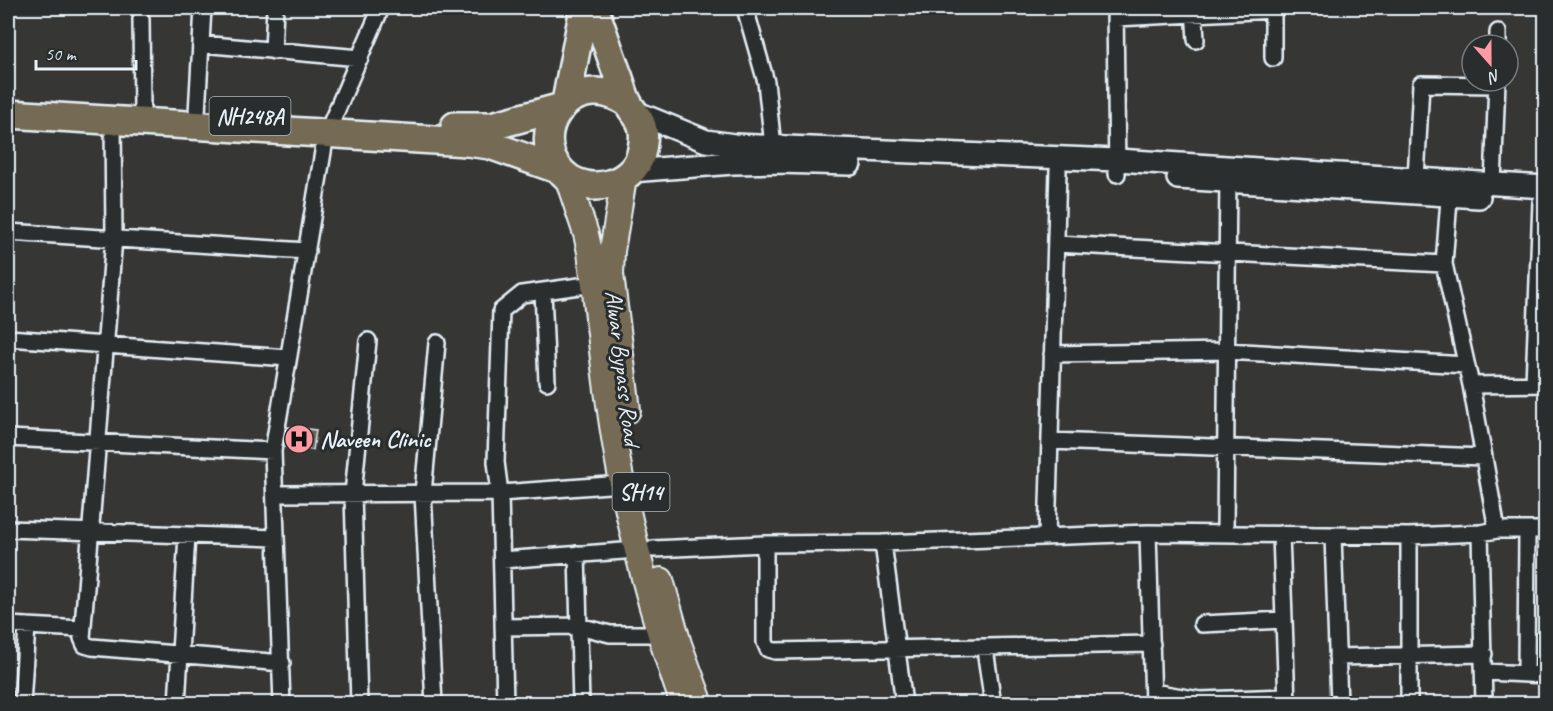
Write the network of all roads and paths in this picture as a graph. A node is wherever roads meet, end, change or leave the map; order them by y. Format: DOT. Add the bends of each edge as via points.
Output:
graph roads {
  1 [pos="202,8"];
  2 [pos="275,8"];
  3 [pos="381,8"];
  4 [pos="584,8"];
  5 [pos="594,8"];
  6 [pos="745,8"];
  7 [pos="1273,9"];
  8 [pos="1194,11"];
  9 [pos="1116,13"];
  10 [pos="141,19"];
  11 [pos="1196,40"];
  12 [pos="201,44"];
  13 [pos="273,51"];
  14 [pos="360,58"];
  15 [pos="1273,58"];
  16 [pos="1460,83"];
  17 [pos="1496,93"];
  18 [pos="8,103"];
  19 [pos="564,104"];
  20 [pos="632,108"];
  21 [pos="142,110"];
  22 [pos="8,114"];
  23 [pos="197,114"];
  24 [pos="113,120"];
  25 [pos="329,128"];
  26 [pos="773,146"];
  27 [pos="1117,167"];
  28 [pos="1058,170"];
  29 [pos="564,174"];
  30 [pos="628,174"];
  31 [pos="1227,174"];
  32 [pos="1416,178"];
  33 [pos="1493,184"];
  34 [pos="1450,188"];
  35 [pos="1544,197"];
  36 [pos="8,232"];
  37 [pos="114,238"];
  38 [pos="1056,244"];
  39 [pos="307,251"];
  40 [pos="1226,254"];
  41 [pos="1444,264"];
  42 [pos="603,279"];
  43 [pos="543,291"];
  44 [pos="8,338"];
  45 [pos="368,341"];
  46 [pos="437,343"];
  47 [pos="105,345"];
  48 [pos="1226,351"];
  49 [pos="1052,354"];
  50 [pos="288,358"];
  51 [pos="1466,365"];
  52 [pos="547,382"];
  53 [pos="1471,384"];
  54 [pos="1540,384"];
  55 [pos="8,438"];
  56 [pos="1050,441"];
  57 [pos="98,442"];
  58 [pos="1225,448"];
  59 [pos="273,452"];
  60 [pos="1484,457"];
  61 [pos="622,484"];
  62 [pos="423,493"];
  63 [pos="500,493"];
  64 [pos="275,494"];
  65 [pos="353,494"];
  66 [pos="8,529"];
  67 [pos="1497,530"];
  68 [pos="1527,530"];
  69 [pos="1545,530"];
  70 [pos="90,533"];
  71 [pos="1148,533"];
  72 [pos="1480,533"];
  73 [pos="1225,534"];
  74 [pos="1281,534"];
  75 [pos="187,536"];
  76 [pos="1333,536"];
  77 [pos="1409,536"];
  78 [pos="1047,537"];
  79 [pos="276,538"];
  80 [pos="883,543"];
  81 [pos="765,544"];
  82 [pos="645,550"];
  83 [pos="577,554"];
  84 [pos="502,560"];
  85 [pos="1284,620"];
  86 [pos="1202,624"];
  87 [pos="8,625"];
  88 [pos="27,626"];
  89 [pos="579,626"];
  90 [pos="503,627"];
  91 [pos="82,630"];
  92 [pos="659,634"];
  93 [pos="1152,644"];
  94 [pos="985,649"];
  95 [pos="898,650"];
  96 [pos="1408,654"];
  97 [pos="1484,654"];
  98 [pos="180,655"];
  99 [pos="1337,657"];
  100 [pos="282,663"];
  101 [pos="1485,672"];
  102 [pos="1526,674"];
  103 [pos="1545,675"];
  104 [pos="1153,698"];
  105 [pos="1287,700"];
  106 [pos="22,704"];
  107 [pos="177,704"];
  108 [pos="282,704"];
  109 [pos="359,704"];
  110 [pos="434,704"];
  111 [pos="505,704"];
  112 [pos="581,704"];
  113 [pos="683,704"];
  114 [pos="701,704"];
  115 [pos="904,704"];
  116 [pos="993,704"];
  117 [pos="1338,704"];
  118 [pos="1408,704"];
  119 [pos="1484,704"];
  1 -- 12 [label="street"];
  2 -- 13 [label="street"];
  3 -- 14 [label="street"];
  4 -- 19 [label="highway"];
  5 -- 20 [label="highway"];
  6 -- 26 [label="street" via="766,82"];
  7 -- 8 [label="street"];
  7 -- 15 [label="street"];
  8 -- 9 [label="street"];
  8 -- 11 [label="street"];
  9 -- 27 [label="street"];
  10 -- 21 [label="street"];
  12 -- 13 [label="street"];
  12 -- 23 [label="street"];
  13 -- 14 [label="street"];
  14 -- 25 [label="street"];
  16 -- 32 [label="street" via="1421,84"];
  17 -- 33 [label="street"];
  18 -- 21 [label="highway, NH248A"];
  19 -- 20 [label="highway, NH248A" via="586,92 609,93"];
  19 -- 25 [label="highway, NH248A" via="492,126"];
  19 -- 29 [label="highway" via="551,123 548,143"];
  20 -- 26 [label="street" via="706,141"];
  20 -- 30 [label="highway" via="642,126 644,142 640,158"];
  21 -- 23 [label="highway, NH248A"];
  22 -- 24 [label="highway, NH248A"];
  23 -- 25 [label="highway, NH248A"];
  24 -- 25 [label="highway, NH248A"];
  24 -- 37 [label="street"];
  25 -- 29 [label="highway, NH248A" via="490,145"];
  25 -- 39 [label="street"];
  26 -- 27 [label="street"];
  27 -- 28 [label="street"];
  27 -- 31 [label="street"];
  28 -- 30 [label="street" via="778,162"];
  28 -- 38 [label="street"];
  29 -- 30 [label="highway, NH248A" via="600,187"];
  29 -- 42 [label="main road, SH14"];
  30 -- 42 [label="main road, SH14"];
  31 -- 32 [label="street"];
  31 -- 34 [label="street"];
  31 -- 40 [label="street"];
  32 -- 34 [label="street"];
  33 -- 34 [label="street"];
  33 -- 35 [label="street"];
  34 -- 35 [label="street"];
  34 -- 41 [label="street"];
  35 -- 54 [label="street"];
  36 -- 37 [label="street"];
  37 -- 39 [label="street"];
  37 -- 47 [label="street"];
  38 -- 40 [label="street"];
  38 -- 49 [label="street"];
  39 -- 50 [label="street"];
  40 -- 41 [label="street"];
  40 -- 48 [label="street"];
  41 -- 51 [label="street"];
  42 -- 43 [label="street"];
  42 -- 61 [label="main road, SH14"];
  42 -- 82 [label="main road, Alwar Bypass Road / SH14" via="634,452"];
  43 -- 52 [label="street"];
  43 -- 63 [label="street" via="522,294 501,311 496,462"];
  44 -- 47 [label="street"];
  45 -- 65 [label="street"];
  46 -- 62 [label="street"];
  47 -- 50 [label="street"];
  47 -- 57 [label="street"];
  48 -- 49 [label="street"];
  48 -- 51 [label="street"];
  48 -- 58 [label="street"];
  49 -- 56 [label="street"];
  50 -- 59 [label="street"];
  51 -- 53 [label="street"];
  53 -- 54 [label="street"];
  53 -- 60 [label="street"];
  55 -- 57 [label="street"];
  56 -- 58 [label="street"];
  56 -- 78 [label="street"];
  57 -- 59 [label="street"];
  57 -- 70 [label="street"];
  58 -- 60 [label="street"];
  58 -- 73 [label="street"];
  59 -- 64 [label="street"];
  60 -- 67 [label="street"];
  61 -- 63 [label="street"];
  61 -- 82 [label="main road, SH14"];
  62 -- 63 [label="street"];
  62 -- 65 [label="street"];
  62 -- 110 [label="street"];
  63 -- 84 [label="street"];
  64 -- 65 [label="street"];
  64 -- 79 [label="street"];
  65 -- 109 [label="street"];
  66 -- 70 [label="street"];
  67 -- 68 [label="street"];
  67 -- 72 [label="street"];
  68 -- 69 [label="street"];
  68 -- 102 [label="street"];
  70 -- 75 [label="street"];
  70 -- 91 [label="street"];
  71 -- 73 [label="street"];
  71 -- 78 [label="street"];
  71 -- 93 [label="street"];
  72 -- 77 [label="street"];
  72 -- 97 [label="street"];
  73 -- 74 [label="street"];
  74 -- 76 [label="street"];
  74 -- 85 [label="street"];
  75 -- 79 [label="street"];
  75 -- 98 [label="street"];
  76 -- 77 [label="street"];
  76 -- 99 [label="street"];
  77 -- 96 [label="street"];
  78 -- 80 [label="street"];
  79 -- 100 [label="street"];
  80 -- 81 [label="street"];
  80 -- 95 [label="street"];
  81 -- 82 [label="street"];
  81 -- 95 [label="street" via="768,649"];
  82 -- 83 [label="street"];
  82 -- 92 [label="main road, SH14"];
  82 -- 114 [label="main road, Alwar Bypass Road / SH14"];
  83 -- 84 [label="street"];
  83 -- 89 [label="street"];
  84 -- 90 [label="street"];
  85 -- 86 [label="street"];
  85 -- 105 [label="street"];
  87 -- 88 [label="street"];
  88 -- 91 [label="street"];
  88 -- 106 [label="street"];
  89 -- 90 [label="street"];
  89 -- 92 [label="street" via="610,634"];
  89 -- 112 [label="street"];
  90 -- 111 [label="street"];
  91 -- 98 [label="street" via="85,645 92,647"];
  92 -- 113 [label="main road, SH14"];
  93 -- 94 [label="street"];
  93 -- 104 [label="street"];
  94 -- 95 [label="street"];
  94 -- 116 [label="street"];
  95 -- 115 [label="street"];
  96 -- 97 [label="street"];
  96 -- 99 [label="street"];
  96 -- 118 [label="street"];
  97 -- 101 [label="street"];
  98 -- 100 [label="street"];
  98 -- 107 [label="street"];
  99 -- 117 [label="street"];
  100 -- 108 [label="street"];
  101 -- 102 [label="street"];
  101 -- 119 [label="street"];
  102 -- 103 [label="street"];
  104 -- 105 [label="street"];
}
